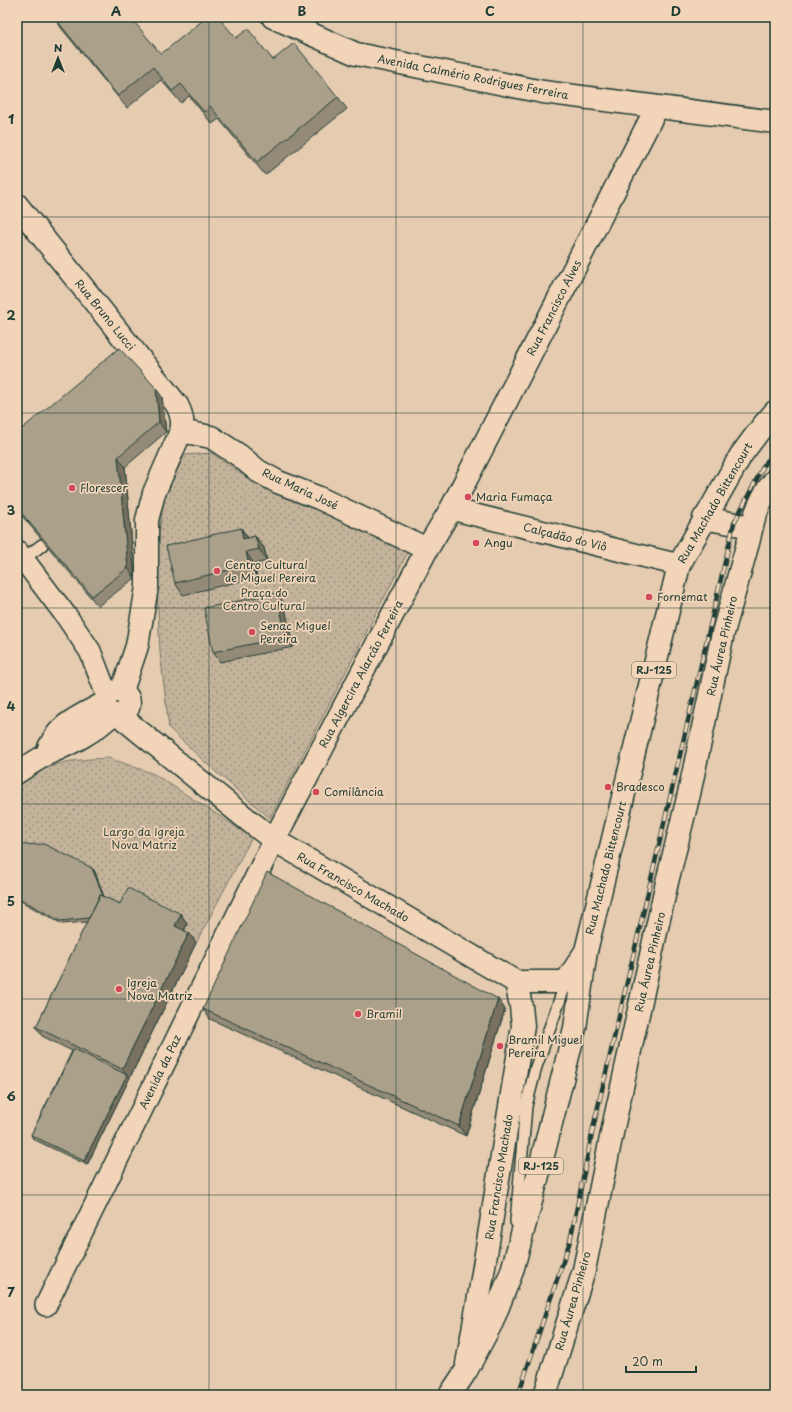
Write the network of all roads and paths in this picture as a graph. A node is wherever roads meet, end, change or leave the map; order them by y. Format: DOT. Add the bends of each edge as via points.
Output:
graph roads {
  1 [pos="273,17"];
  2 [pos="657,107"];
  3 [pos="775,122"];
  4 [pos="17,205"];
  5 [pos="775,412"];
  6 [pos="181,431"];
  7 [pos="775,480"];
  8 [pos="451,509"];
  9 [pos="704,518"];
  10 [pos="751,527"];
  11 [pos="42,545"];
  12 [pos="427,549"];
  13 [pos="20,555"];
  14 [pos="679,565"];
  15 [pos="116,704"];
  16 [pos="17,773"];
  17 [pos="276,836"];
  18 [pos="586,951"];
  19 [pos="516,982"];
  20 [pos="566,982"];
  21 [pos="512,1271"];
  22 [pos="46,1305"];
  23 [pos="466,1371"];
  24 [pos="450,1395"];
  25 [pos="545,1395"];
  1 -- 2 [label="street, Avenida Calmério Rodrigues Ferreira" via="356,54 543,92"];
  2 -- 3 [label="street, Avenida Calmério Rodrigues Ferreira"];
  2 -- 8 [label="street, Rua Francisco Alves"];
  4 -- 6 [label="street, Rua Bruno Lucci" via="177,405 183,422"];
  5 -- 9 [label="street, Rua Machado Bittencourt / RJ-125" via="740,455"];
  6 -- 12 [label="street, Rua Maria José" via="211,437 258,471 278,482 326,501"];
  6 -- 15 [label="street" via="154,493 147,520 147,587 138,646"];
  7 -- 10 [label="street, Rua Áurea Pinheiro" via="762,498"];
  8 -- 12 [label="street, Rua Algercira Alarcão Ferreira"];
  8 -- 14 [label="street, Calçadão do Viô"];
  9 -- 10 [label="street"];
  9 -- 14 [label="street, Rua Machado Bittencourt / RJ-125"];
  10 -- 25 [label="street, Rua Áurea Pinheiro" via="723,633 690,794 666,890 584,1270"];
  11 -- 13 [label="lane"];
  12 -- 17 [label="street, Rua Algercira Alarcão Ferreira"];
  13 -- 15 [label="street" via="90,651"];
  14 -- 18 [label="street, Rua Machado Bittencourt / RJ-125"];
  15 -- 16 [label="street" via="69,722 50,743 46,755"];
  15 -- 17 [label="street, Rua Francisco Machado" via="248,820"];
  17 -- 19 [label="street, Rua Francisco Machado"];
  17 -- 22 [label="street, Avenida da Paz"];
  18 -- 20 [label="street, Rua Machado Bittencourt"];
  18 -- 21 [label="street, Rua Machado Bittencourt / RJ-125" via="575,1028"];
  19 -- 20 [label="street"];
  19 -- 23 [label="street, Rua Francisco Machado" via="523,1026"];
  20 -- 21 [label="lane, Rua Machado Bittencourt" via="536,1067 526,1106"];
  21 -- 23 [label="street, Rua Machado Bittencourt / RJ-125" via="492,1322"];
  23 -- 24 [label="street, Rua Machado Bittencourt / RJ-125"];
}
